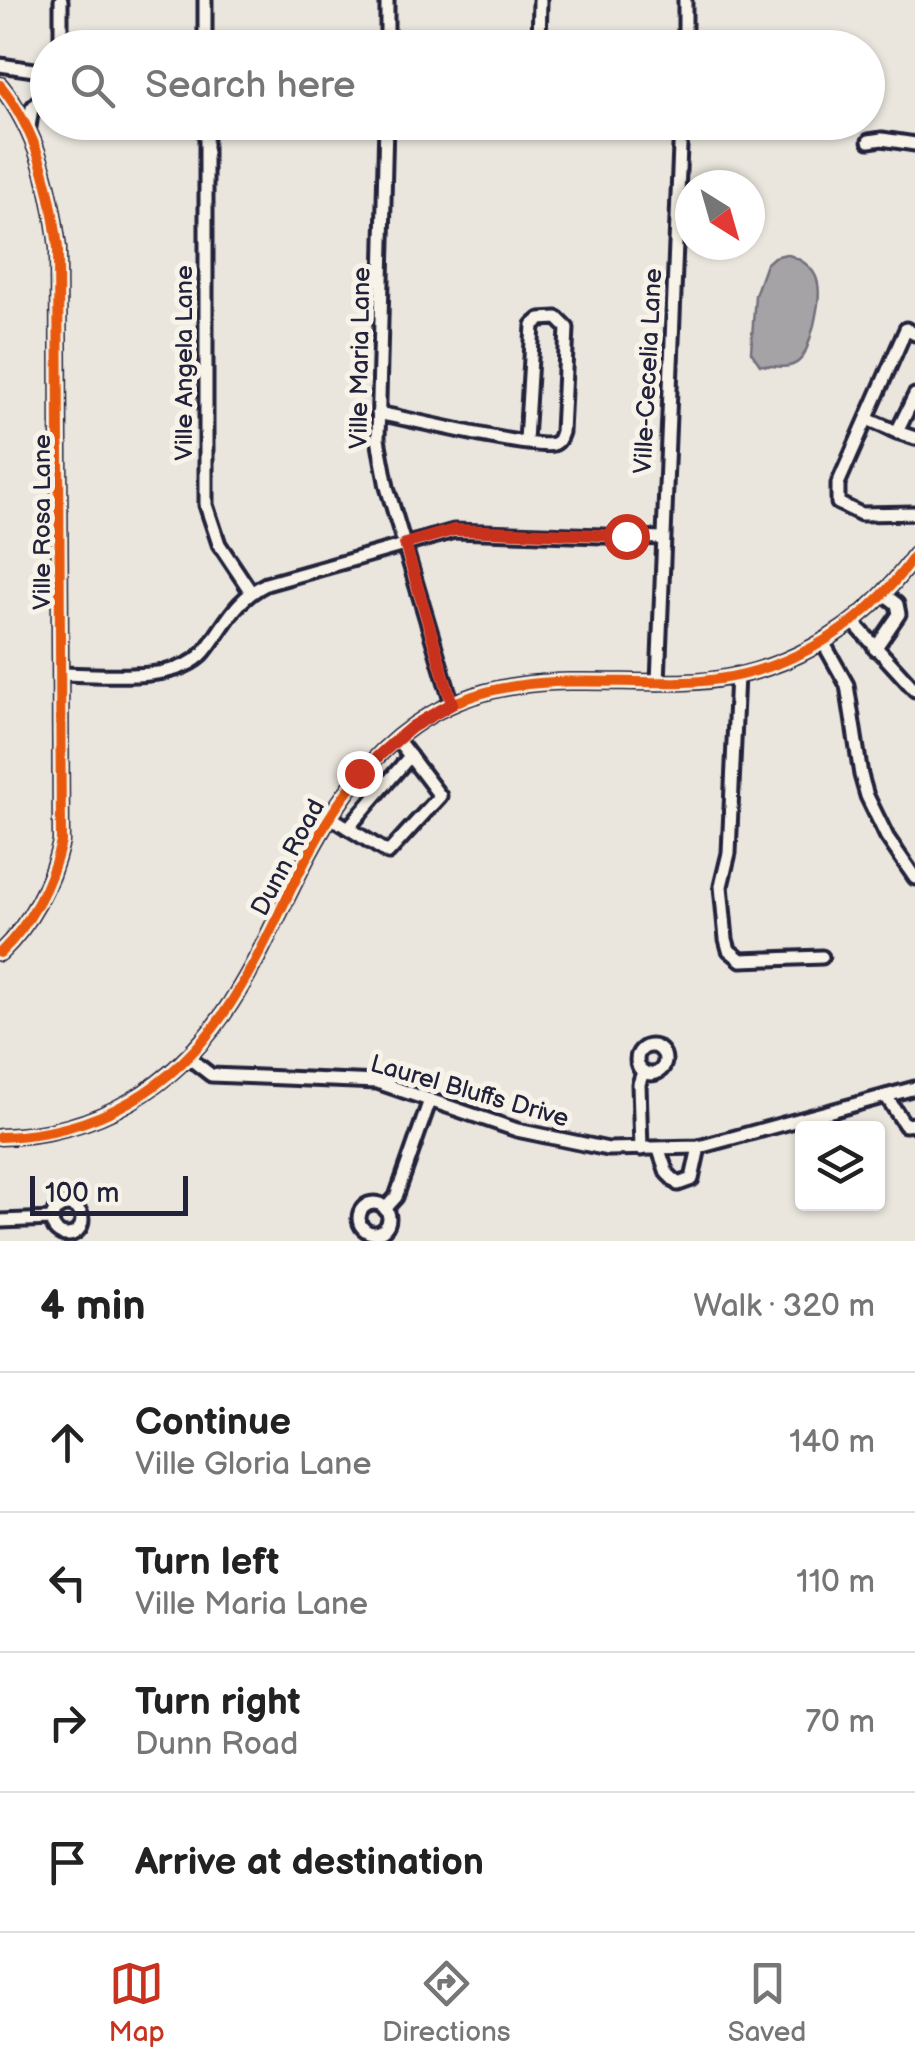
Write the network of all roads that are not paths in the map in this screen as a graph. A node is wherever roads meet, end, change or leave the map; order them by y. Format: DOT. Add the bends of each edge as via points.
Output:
graph roads {
  1 [pos="61,0"];
  2 [pos="205,0"];
  3 [pos="387,0"];
  4 [pos="540,0"];
  5 [pos="685,0"];
  6 [pos="61,30"];
  7 [pos="206,30"];
  8 [pos="387,30"];
  9 [pos="539,30"];
  10 [pos="684,30"];
  11 [pos="0,65"];
  12 [pos="30,69"];
  13 [pos="0,85"];
  14 [pos="30,120"];
  15 [pos="28,131"];
  16 [pos="30,137"];
  17 [pos="885,139"];
  18 [pos="31,140"];
  19 [pos="206,140"];
  20 [pos="386,140"];
  21 [pos="680,140"];
  22 [pos="915,144"];
  23 [pos="915,334"];
  24 [pos="915,395"];
  25 [pos="378,412"];
  26 [pos="866,419"];
  27 [pos="897,432"];
  28 [pos="915,438"];
  29 [pos="526,442"];
  30 [pos="915,513"];
  31 [pos="663,538"];
  32 [pos="405,544"];
  33 [pos="915,554"];
  34 [pos="251,592"];
  35 [pos="884,594"];
  36 [pos="854,622"];
  37 [pos="823,642"];
  38 [pos="875,648"];
  39 [pos="61,674"];
  40 [pos="737,676"];
  41 [pos="658,682"];
  42 [pos="915,690"];
  43 [pos="452,704"];
  44 [pos="397,739"];
  45 [pos="410,756"];
  46 [pos="328,816"];
  47 [pos="348,828"];
  48 [pos="915,878"];
  49 [pos="0,953"];
  50 [pos="822,957"];
  51 [pos="189,1058"];
  52 [pos="643,1072"];
  53 [pos="915,1088"];
  54 [pos="886,1096"];
  55 [pos="430,1100"];
  56 [pos="915,1124"];
  57 [pos="0,1137"];
  58 [pos="699,1146"];
  59 [pos="641,1148"];
  60 [pos="658,1150"];
  61 [pos="385,1209"];
  62 [pos="53,1219"];
  63 [pos="0,1221"];
  1 -- 6 [label="street"];
  2 -- 7 [label="street"];
  3 -- 8 [label="street"];
  4 -- 9 [label="street"];
  5 -- 10 [label="street"];
  11 -- 12 [label="street"];
  13 -- 15 [label="street, Ville Rosa Lane"];
  14 -- 15 [label="street"];
  15 -- 16 [label="street, Ville Rosa Lane"];
  17 -- 22 [label="street"];
  18 -- 39 [label="street, Ville Rosa Lane" via="49,190 60,278"];
  19 -- 34 [label="street, Ville Angela Lane" via="206,505 218,544"];
  20 -- 25 [label="street, Ville Maria Lane"];
  21 -- 31 [label="street, Ville-Cecelia Lane"];
  23 -- 26 [label="street" via="906,329"];
  24 -- 27 [label="street"];
  25 -- 29 [label="street"];
  25 -- 32 [label="street, Ville Maria Lane" via="381,463"];
  26 -- 27 [label="street"];
  26 -- 30 [label="street" via="838,484 838,503 861,514"];
  27 -- 28 [label="street"];
  29 -- 29 [label="street" via="550,445 562,432 567,328 557,318 533,325"];
  31 -- 32 [label="street" via="454,530"];
  31 -- 41 [label="street, Ville-Cecelia Lane"];
  32 -- 34 [label="street"];
  32 -- 43 [label="street, Ville Maria Lane"];
  33 -- 35 [label="street, Dunn Road"];
  34 -- 39 [label="street" via="196,660 182,667"];
  35 -- 36 [label="street, Dunn Road"];
  35 -- 38 [label="street" via="899,614"];
  36 -- 37 [label="street, Dunn Road"];
  36 -- 38 [label="street"];
  37 -- 40 [label="street, Dunn Road"];
  37 -- 48 [label="street" via="846,685 867,796"];
  38 -- 42 [label="street"];
  39 -- 49 [label="street, Ville Rosa Lane" via="56,865 40,904"];
  40 -- 41 [label="street, Dunn Road"];
  40 -- 50 [label="street" via="729,853 721,886 729,950 740,960"];
  41 -- 43 [label="street, Dunn Road" via="533,681"];
  43 -- 44 [label="street, Dunn Road"];
  44 -- 45 [label="street"];
  44 -- 46 [label="street, Dunn Road" via="359,773"];
  45 -- 47 [label="street"];
  45 -- 47 [label="street" via="440,796 388,853"];
  46 -- 47 [label="street"];
  46 -- 51 [label="street, Dunn Road" via="242,988"];
  51 -- 55 [label="street, Laurel Bluffs Drive" via="211,1075 351,1078"];
  51 -- 57 [label="street, Dunn Road" via="100,1117"];
  52 -- 59 [label="street"];
  53 -- 54 [label="street, Laurel Bluffs Drive"];
  54 -- 56 [label="street" via="906,1125"];
  54 -- 58 [label="street, Laurel Bluffs Drive"];
  55 -- 59 [label="street, Laurel Bluffs Drive" via="588,1147"];
  55 -- 61 [label="street" via="396,1197"];
  58 -- 60 [label="street, Laurel Bluffs Drive"];
  58 -- 60 [label="street" via="692,1179 678,1184"];
  59 -- 60 [label="street, Laurel Bluffs Drive"];
  62 -- 63 [label="street"];
}
